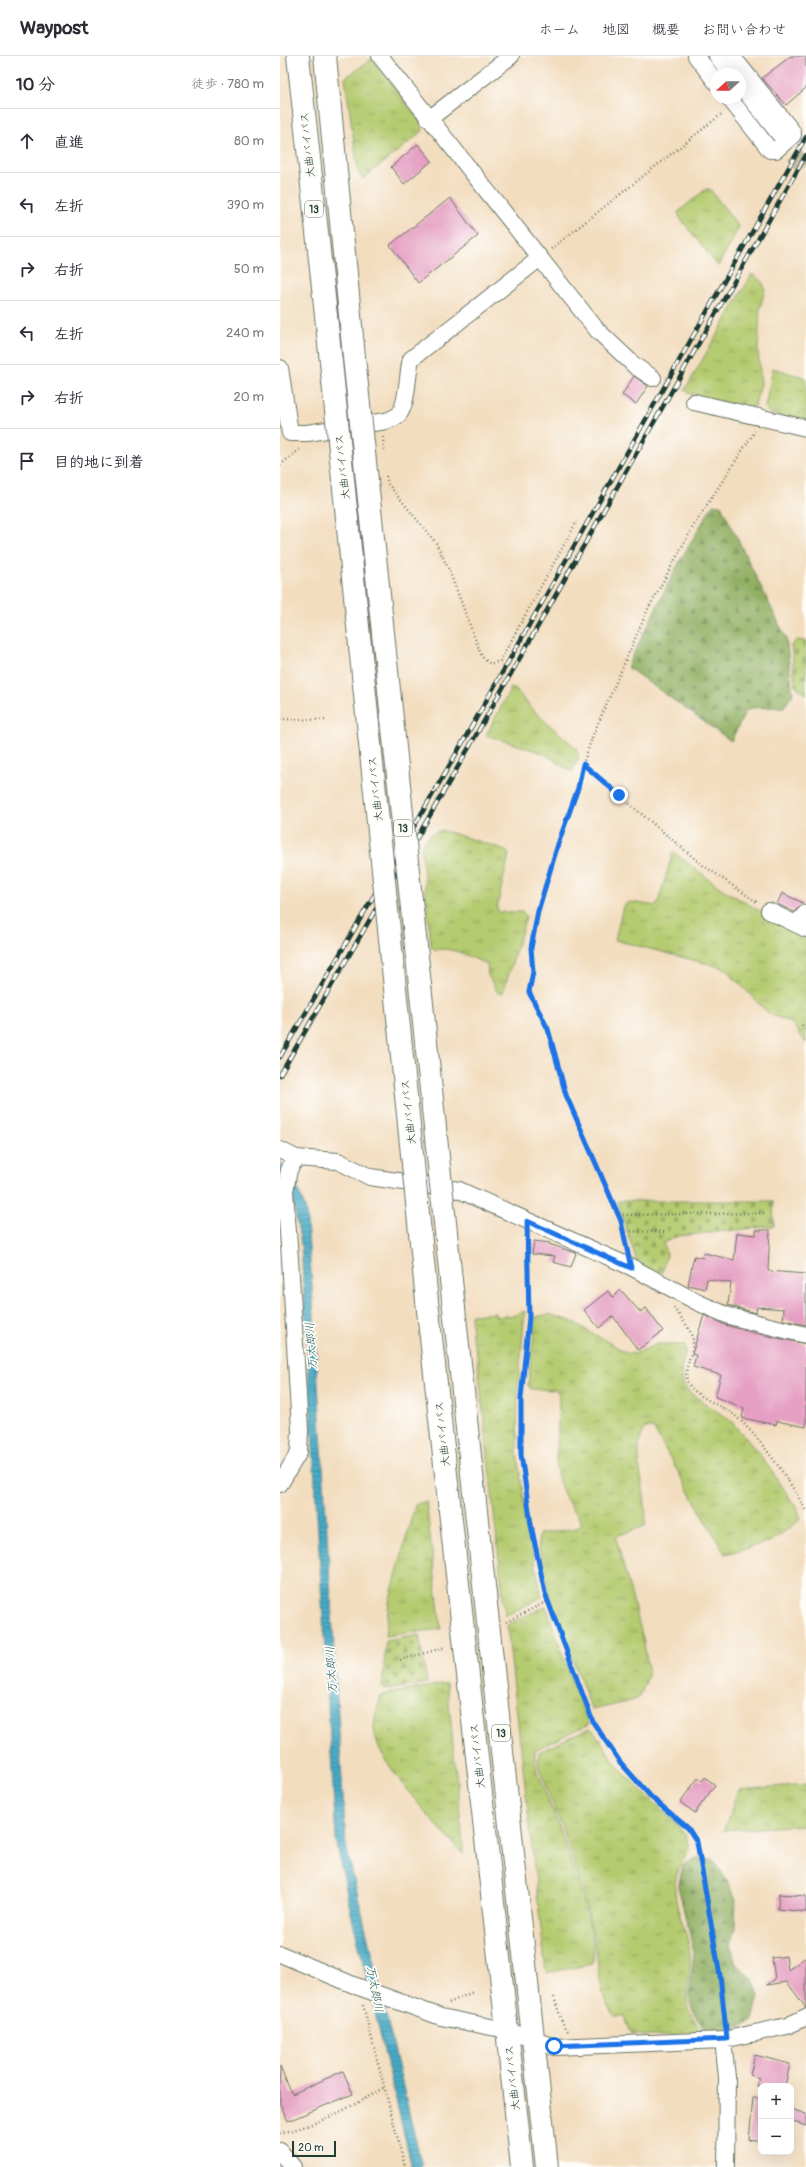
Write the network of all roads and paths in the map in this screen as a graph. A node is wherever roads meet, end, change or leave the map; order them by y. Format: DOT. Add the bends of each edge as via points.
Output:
graph roads {
  1 [pos="298,56"];
  2 [pos="325,56"];
  3 [pos="380,56"];
  4 [pos="511,56"];
  5 [pos="696,56"];
  6 [pos="717,56"];
  7 [pos="732,56"];
  8 [pos="726,68"];
  9 [pos="742,68"];
  10 [pos="710,74"];
  11 [pos="746,74"];
  12 [pos="746,92"];
  13 [pos="727,104"];
  14 [pos="733,104"];
  15 [pos="429,119"];
  16 [pos="780,135"];
  17 [pos="540,258"];
  18 [pos="280,368"];
  19 [pos="652,378"];
  20 [pos="694,402"];
  21 [pos="762,418"];
  22 [pos="382,422"];
  23 [pos="806,428"];
  24 [pos="307,433"];
  25 [pos="384,452"];
  26 [pos="280,465"];
  27 [pos="385,475"];
  28 [pos="576,521"];
  29 [pos="280,719"];
  30 [pos="327,720"];
  31 [pos="583,764"];
  32 [pos="769,911"];
  33 [pos="803,922"];
  34 [pos="802,1025"];
  35 [pos="806,1030"];
  36 [pos="280,1150"];
  37 [pos="293,1164"];
  38 [pos="766,1213"];
  39 [pos="618,1215"];
  40 [pos="527,1221"];
  41 [pos="623,1231"];
  42 [pos="664,1232"];
  43 [pos="631,1268"];
  44 [pos="672,1305"];
  45 [pos="806,1335"];
  46 [pos="280,1484"];
  47 [pos="806,1511"];
  48 [pos="548,1601"];
  49 [pos="506,1622"];
  50 [pos="446,1648"];
  51 [pos="400,1660"];
  52 [pos="280,1954"];
  53 [pos="357,1986"];
  54 [pos="473,1992"];
  55 [pos="554,1997"];
  56 [pos="454,2000"];
  57 [pos="806,2017"];
  58 [pos="562,2022"];
  59 [pos="506,2030"];
  60 [pos="534,2040"];
  61 [pos="725,2040"];
  62 [pos="385,2087"];
  63 [pos="280,2133"];
  64 [pos="280,2151"];
  65 [pos="293,2167"];
  66 [pos="405,2167"];
  67 [pos="522,2167"];
  68 [pos="547,2167"];
  69 [pos="726,2167"];
  1 -- 59 [label="highway, 大曲バイパス / 13, bridge" via="427,1301"];
  2 -- 60 [label="highway, 大曲バイパス / 13, bridge" via="453,1299"];
  3 -- 15 [label="street"];
  4 -- 15 [label="street"];
  5 -- 10 [label="street"];
  6 -- 8 [label="street"];
  7 -- 9 [label="street"];
  11 -- 14 [label="street" via="793,135 776,150 770,150"];
  12 -- 16 [label="street"];
  13 -- 17 [label="path"];
  15 -- 17 [label="street"];
  17 -- 19 [label="street" via="597,330"];
  17 -- 22 [label="street" via="411,359 407,372 404,406 398,416"];
  18 -- 24 [label="street" via="290,433"];
  20 -- 21 [label="street"];
  21 -- 23 [label="street"];
  21 -- 31 [label="path" via="694,525 648,609 592,735"];
  22 -- 24 [label="street"];
  22 -- 25 [label="path"];
  24 -- 26 [label="path" via="301,449"];
  27 -- 28 [label="path" via="388,484 436,543 482,657 490,664 500,661"];
  29 -- 30 [label="path"];
  31 -- 32 [label="path" via="700,863"];
  31 -- 39 [label="path" via="578,788 538,911 531,948 533,972 529,992 548,1029 566,1095"];
  32 -- 33 [label="street"];
  34 -- 35 [label="path"];
  36 -- 37 [label="street"];
  37 -- 40 [label="street" via="338,1162 370,1177 459,1190"];
  37 -- 46 [label="street" via="285,1191 300,1430 299,1452"];
  38 -- 39 [label="path"];
  39 -- 41 [label="path"];
  40 -- 43 [label="street"];
  40 -- 48 [label="path" via="529,1317 521,1398 521,1454 531,1525"];
  41 -- 42 [label="path"];
  41 -- 43 [label="path"];
  43 -- 45 [label="street" via="729,1316"];
  44 -- 47 [label="path" via="692,1335 693,1342 686,1370 689,1384 734,1415 752,1433 778,1467"];
  48 -- 49 [label="path"];
  48 -- 61 [label="path" via="593,1722 620,1762 652,1798 688,1828 697,1842 720,1976"];
  50 -- 51 [label="path"];
  52 -- 53 [label="street"];
  53 -- 59 [label="street" via="442,2017"];
  53 -- 62 [label="path" via="367,2014"];
  54 -- 56 [label="path"];
  55 -- 58 [label="path"];
  57 -- 61 [label="street" via="787,2026"];
  59 -- 60 [label="street"];
  59 -- 67 [label="highway, 大曲バイパス / 13"];
  60 -- 61 [label="street" via="554,2046"];
  60 -- 68 [label="highway, 大曲バイパス / 13"];
  61 -- 69 [label="street"];
  62 -- 63 [label="path" via="330,2118 304,2128"];
  62 -- 66 [label="path"];
  64 -- 65 [label="street"];
}
